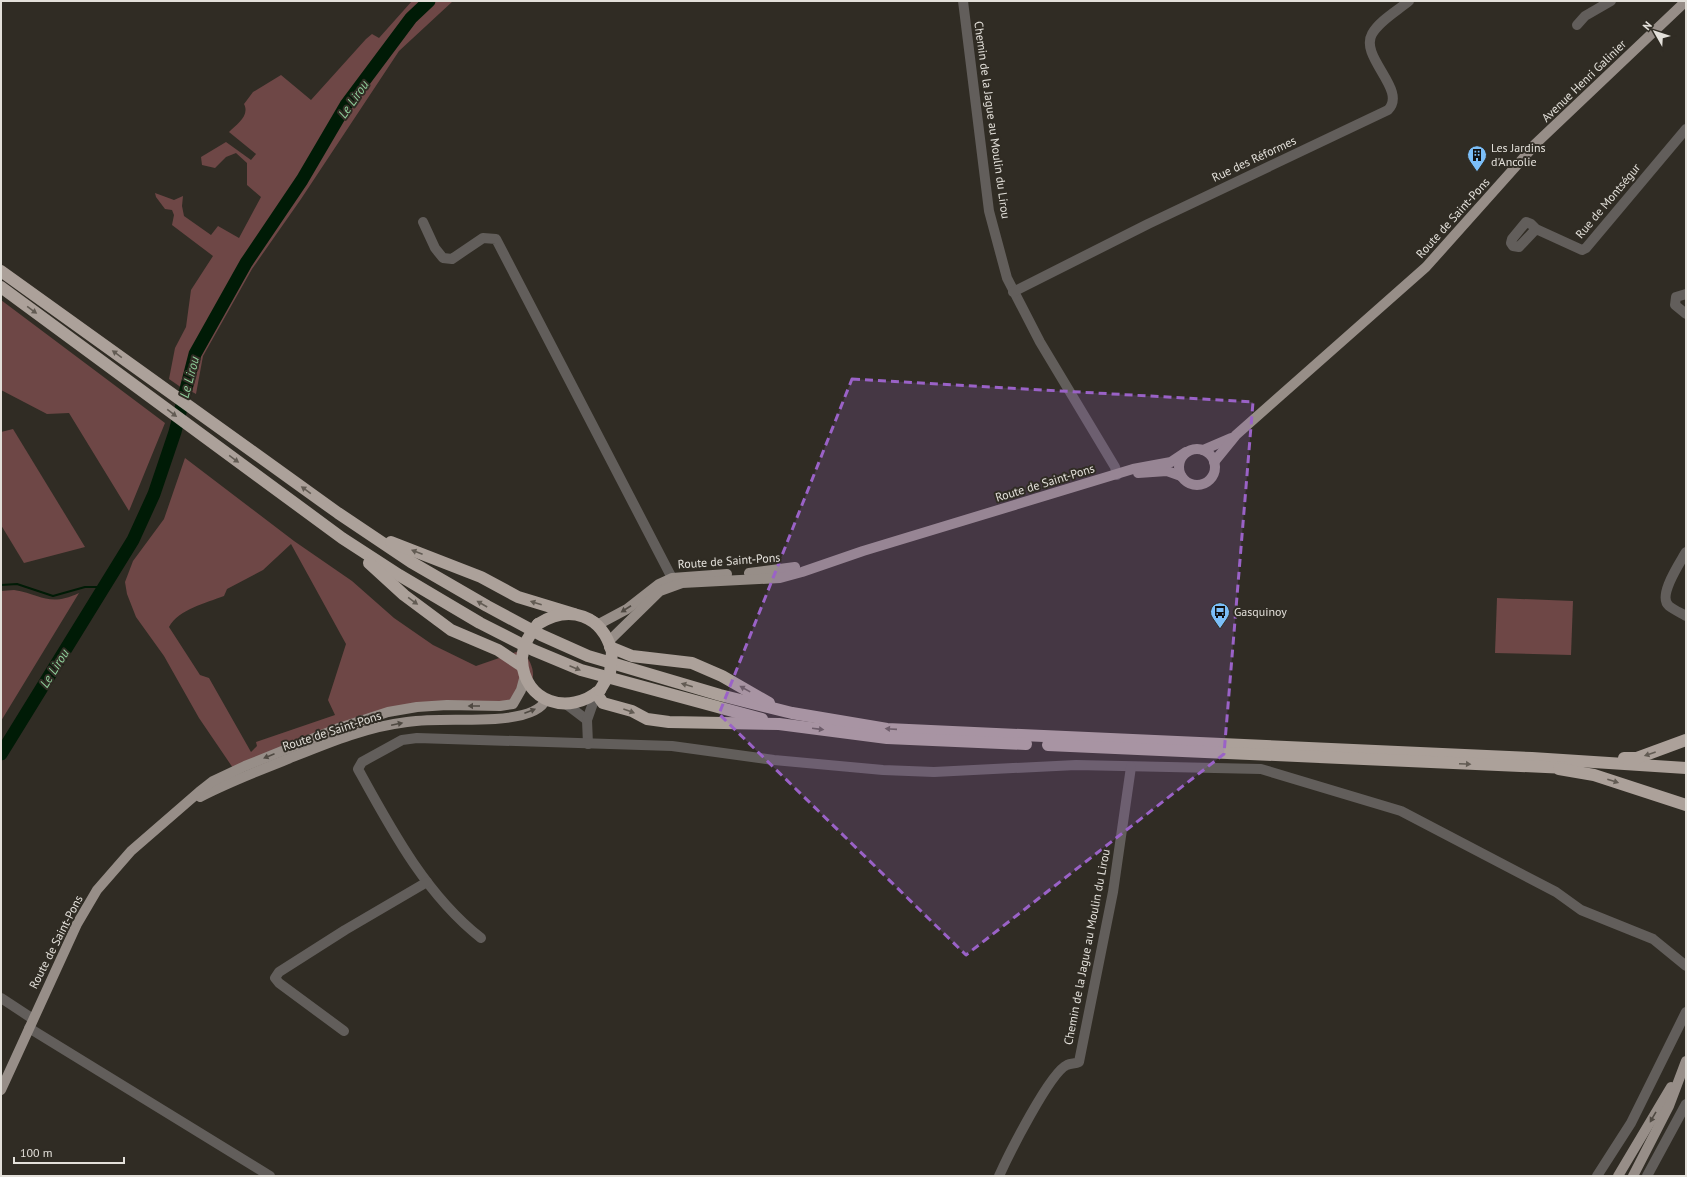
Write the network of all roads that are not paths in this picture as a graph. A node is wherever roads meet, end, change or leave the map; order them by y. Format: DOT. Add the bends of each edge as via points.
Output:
graph roads {
  1 [pos="963,1"];
  2 [pos="1408,1"];
  3 [pos="1611,1"];
  4 [pos="1684,3"];
  5 [pos="1577,25"];
  6 [pos="1686,129"];
  7 [pos="1534,146"];
  8 [pos="423,222"];
  9 [pos="1536,229"];
  10 [pos="1,271"];
  11 [pos="1,287"];
  12 [pos="1013,292"];
  13 [pos="1686,294"];
  14 [pos="1686,314"];
  15 [pos="1236,435"];
  16 [pos="1203,450"];
  17 [pos="1186,452"];
  18 [pos="1214,462"];
  19 [pos="1119,474"];
  20 [pos="1181,476"];
  21 [pos="338,513"];
  22 [pos="342,538"];
  23 [pos="1686,552"];
  24 [pos="672,582"];
  25 [pos="574,614"];
  26 [pos="1686,616"];
  27 [pos="586,618"];
  28 [pos="610,646"];
  29 [pos="523,666"];
  30 [pos="595,694"];
  31 [pos="546,699"];
  32 [pos="566,704"];
  33 [pos="792,713"];
  34 [pos="587,720"];
  35 [pos="779,724"];
  36 [pos="1686,740"];
  37 [pos="588,744"];
  38 [pos="1532,758"];
  39 [pos="1131,767"];
  40 [pos="1548,768"];
  41 [pos="1686,768"];
  42 [pos="1686,773"];
  43 [pos="1686,805"];
  44 [pos="179,809"];
  45 [pos="427,882"];
  46 [pos="481,938"];
  47 [pos="1686,966"];
  48 [pos="1,998"];
  49 [pos="1686,1012"];
  50 [pos="31,1023"];
  51 [pos="344,1031"];
  52 [pos="1686,1061"];
  53 [pos="1681,1072"];
  54 [pos="1,1090"];
  55 [pos="1686,1104"];
  56 [pos="270,1176"];
  57 [pos="999,1176"];
  58 [pos="1597,1176"];
  59 [pos="1618,1176"];
  60 [pos="1633,1176"];
  61 [pos="1647,1176"];
  1 -- 12 [label="street, Chemin de la Jague au Moulin du Lirou" via="989,211 1006,278"];
  2 -- 12 [label="street, Rue des Réformes" via="1376,28 1370,40 1370,48 1393,97 1393,104 1388,110 1148,224"];
  3 -- 5 [label="street" via="1585,16"];
  4 -- 7 [label="main road, Avenue Henri Galinier"];
  6 -- 9 [label="street, Rue de Montségur" via="1586,248 1582,250"];
  7 -- 15 [label="main road, Route de Saint-Pons" via="1448,244 1393,298"];
  8 -- 24 [label="street" via="443,258 452,259 483,238 496,239"];
  21 -- 10 [label="highway, one-way"];
  11 -- 22 [label="highway, one-way"];
  12 -- 19 [label="street, Chemin de la Jague au Moulin du Lirou"];
  13 -- 14 [label="street" via="1676,297 1674,306"];
  15 -- 16 [label="main road, Route de Saint-Pons"];
  15 -- 18 [label="main road, Route de Saint-Pons"];
  16 -- 17 [label="main road" via="1194,448"];
  16 -- 18 [label="main road" via="1210,454"];
  17 -- 19 [label="main road, Route de Saint-Pons" via="1170,462"];
  17 -- 20 [label="main road" via="1178,463"];
  18 -- 20 [label="main road" via="1213,475 1202,484 1189,484"];
  19 -- 20 [label="main road, Route de Saint-Pons" via="1167,471"];
  19 -- 24 [label="main road, Route de Saint-Pons" via="780,578"];
  25 -- 21 [label="highway, one-way" via="518,597 481,577 382,539"];
  33 -- 21 [label="highway, one-way" via="720,695 588,656 556,642 418,566"];
  22 -- 29 [label="highway, one-way" via="404,595 451,630 498,650"];
  22 -- 35 [label="highway, one-way" via="480,623 533,650 581,670"];
  23 -- 26 [label="street" via="1665,591 1665,600 1668,606"];
  24 -- 27 [label="main road, Route de Saint-Pons, one-way" via="659,584 627,609 599,624"];
  24 -- 28 [label="main road, Route de Saint-Pons" via="660,591"];
  25 -- 27 [label="highway"];
  25 -- 29 [label="highway, bridge" via="549,617 538,624 527,639"];
  27 -- 28 [label="highway" via="600,628"];
  28 -- 30 [label="highway, bridge" via="610,672"];
  33 -- 28 [label="highway, one-way" via="692,664 632,656"];
  29 -- 31 [label="highway" via="537,693"];
  29 -- 44 [label="main road, Route de Saint-Pons, one-way" via="521,690 513,704 417,707 364,719 213,781"];
  30 -- 32 [label="highway" via="579,703"];
  30 -- 34 [label="street"];
  30 -- 35 [label="highway, one-way" via="603,703 632,711 647,719 669,722"];
  31 -- 32 [label="highway"];
  44 -- 31 [label="main road, Route de Saint-Pons, one-way" via="228,783 319,746 374,728 407,722 511,718 535,710"];
  32 -- 34 [label="street"];
  38 -- 33 [label="highway, one-way" via="887,729"];
  34 -- 37 [label="street"];
  35 -- 40 [label="highway, one-way" via="887,738"];
  36 -- 38 [label="highway, one-way" via="1637,758"];
  37 -- 39 [label="street" via="672,746 774,760 883,770 934,772 1076,765"];
  37 -- 45 [label="street" via="417,738 402,740 362,762 358,769"];
  38 -- 41 [label="highway"];
  39 -- 47 [label="street" via="1261,769 1401,811 1556,892 1581,910 1653,939"];
  39 -- 57 [label="street, Chemin de la Jague au Moulin du Lirou" via="1113,892 1079,1062 1067,1065 1053,1080 1019,1136"];
  40 -- 42 [label="highway"];
  40 -- 43 [label="highway, one-way" via="1594,775"];
  44 -- 50 [label="main road, Route de Saint-Pons" via="131,852 97,890 77,924"];
  45 -- 46 [label="street" via="453,912"];
  45 -- 51 [label="street" via="292,963 275,978 279,984"];
  48 -- 50 [label="street"];
  49 -- 58 [label="street" via="1631,1123"];
  50 -- 54 [label="main road, Route de Saint-Pons"];
  50 -- 56 [label="street"];
  52 -- 53 [label="main road"];
  53 -- 59 [label="main road, one-way"];
  53 -- 60 [label="main road" via="1668,1106"];
  55 -- 61 [label="street"];
}
